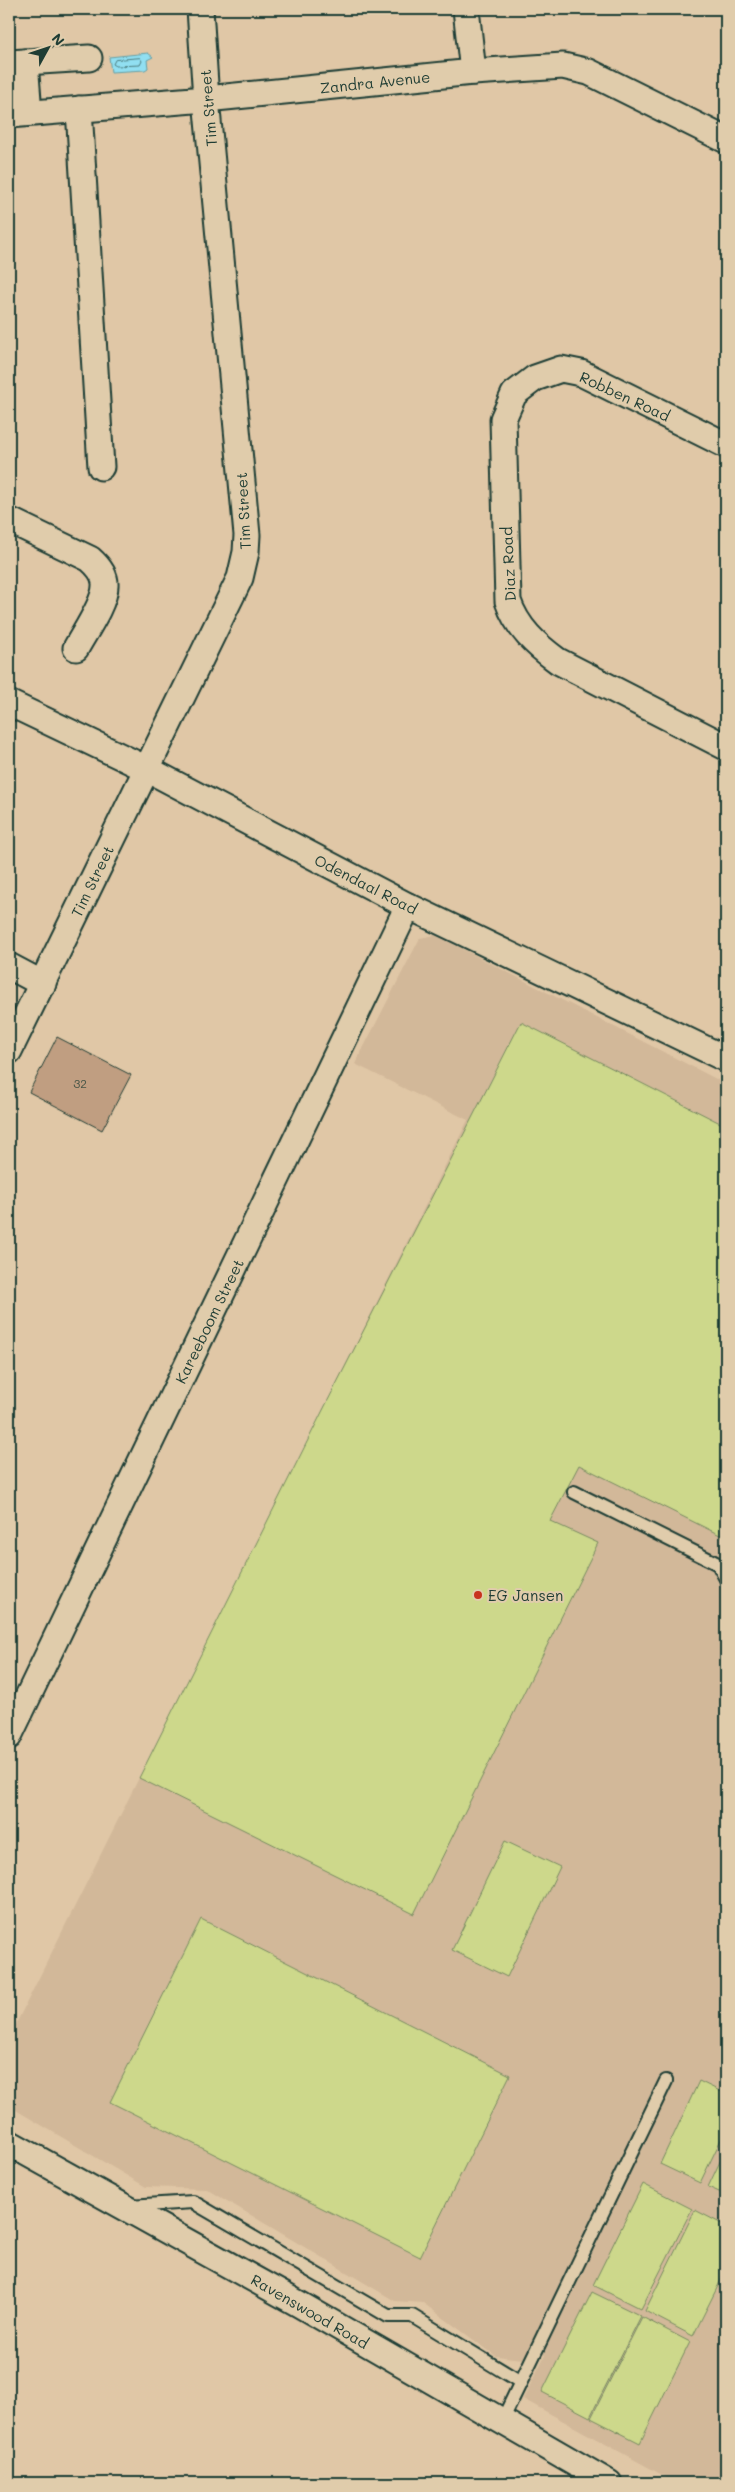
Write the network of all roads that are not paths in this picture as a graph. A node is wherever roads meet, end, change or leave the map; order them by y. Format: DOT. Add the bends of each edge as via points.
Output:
graph roads {
  1 [pos="200,9"];
  2 [pos="466,9"];
  3 [pos="89,58"];
  4 [pos="17,62"];
  5 [pos="473,72"];
  6 [pos="206,99"];
  7 [pos="79,109"];
  8 [pos="19,114"];
  9 [pos="726,140"];
  10 [pos="523,386"];
  11 [pos="726,445"];
  12 [pos="101,467"];
  13 [pos="9,520"];
  14 [pos="76,648"];
  15 [pos="9,703"];
  16 [pos="726,748"];
  17 [pos="147,769"];
  18 [pos="408,906"];
  19 [pos="9,966"];
  20 [pos="43,984"];
  21 [pos="9,1051"];
  22 [pos="726,1059"];
  23 [pos="574,1492"];
  24 [pos="726,1579"];
  25 [pos="9,1736"];
  26 [pos="666,2081"];
  27 [pos="9,2143"];
  28 [pos="124,2206"];
  29 [pos="520,2381"];
  30 [pos="502,2421"];
  31 [pos="609,2483"];
  1 -- 6 [label="street, Tim Street"];
  2 -- 5 [label="street"];
  3 -- 4 [label="street"];
  4 -- 8 [label="street"];
  5 -- 6 [label="street, Zandra Avenue"];
  5 -- 9 [label="street, Zandra Avenue" via="563,66 583,70"];
  6 -- 7 [label="street, Zandra Avenue"];
  6 -- 17 [label="street, Tim Street" via="246,552 240,578"];
  7 -- 8 [label="street, Zandra Avenue"];
  7 -- 12 [label="street"];
  10 -- 11 [label="street, Robben Road" via="561,369 581,373"];
  10 -- 16 [label="street, Diaz Road" via="514,394 503,419 508,601 513,616 536,645 558,661"];
  13 -- 14 [label="street" via="90,559 98,566 106,586"];
  15 -- 17 [label="street, Odendaal Road"];
  17 -- 18 [label="street, Odendaal Road"];
  17 -- 20 [label="street, Tim Street"];
  18 -- 22 [label="street, Odendaal Road"];
  18 -- 25 [label="street, Kareeboom Street"];
  19 -- 20 [label="street"];
  20 -- 21 [label="street, Tim Street"];
  23 -- 24 [label="lane" via="718,1564"];
  26 -- 29 [label="lane"];
  27 -- 28 [label="street, Ravenswood Road"];
  28 -- 29 [label="lane" via="193,2202 388,2316 412,2316"];
  28 -- 30 [label="street, Ravenswood Road"];
  29 -- 30 [label="lane"];
  30 -- 31 [label="street, Ravenswood Road"];
}
